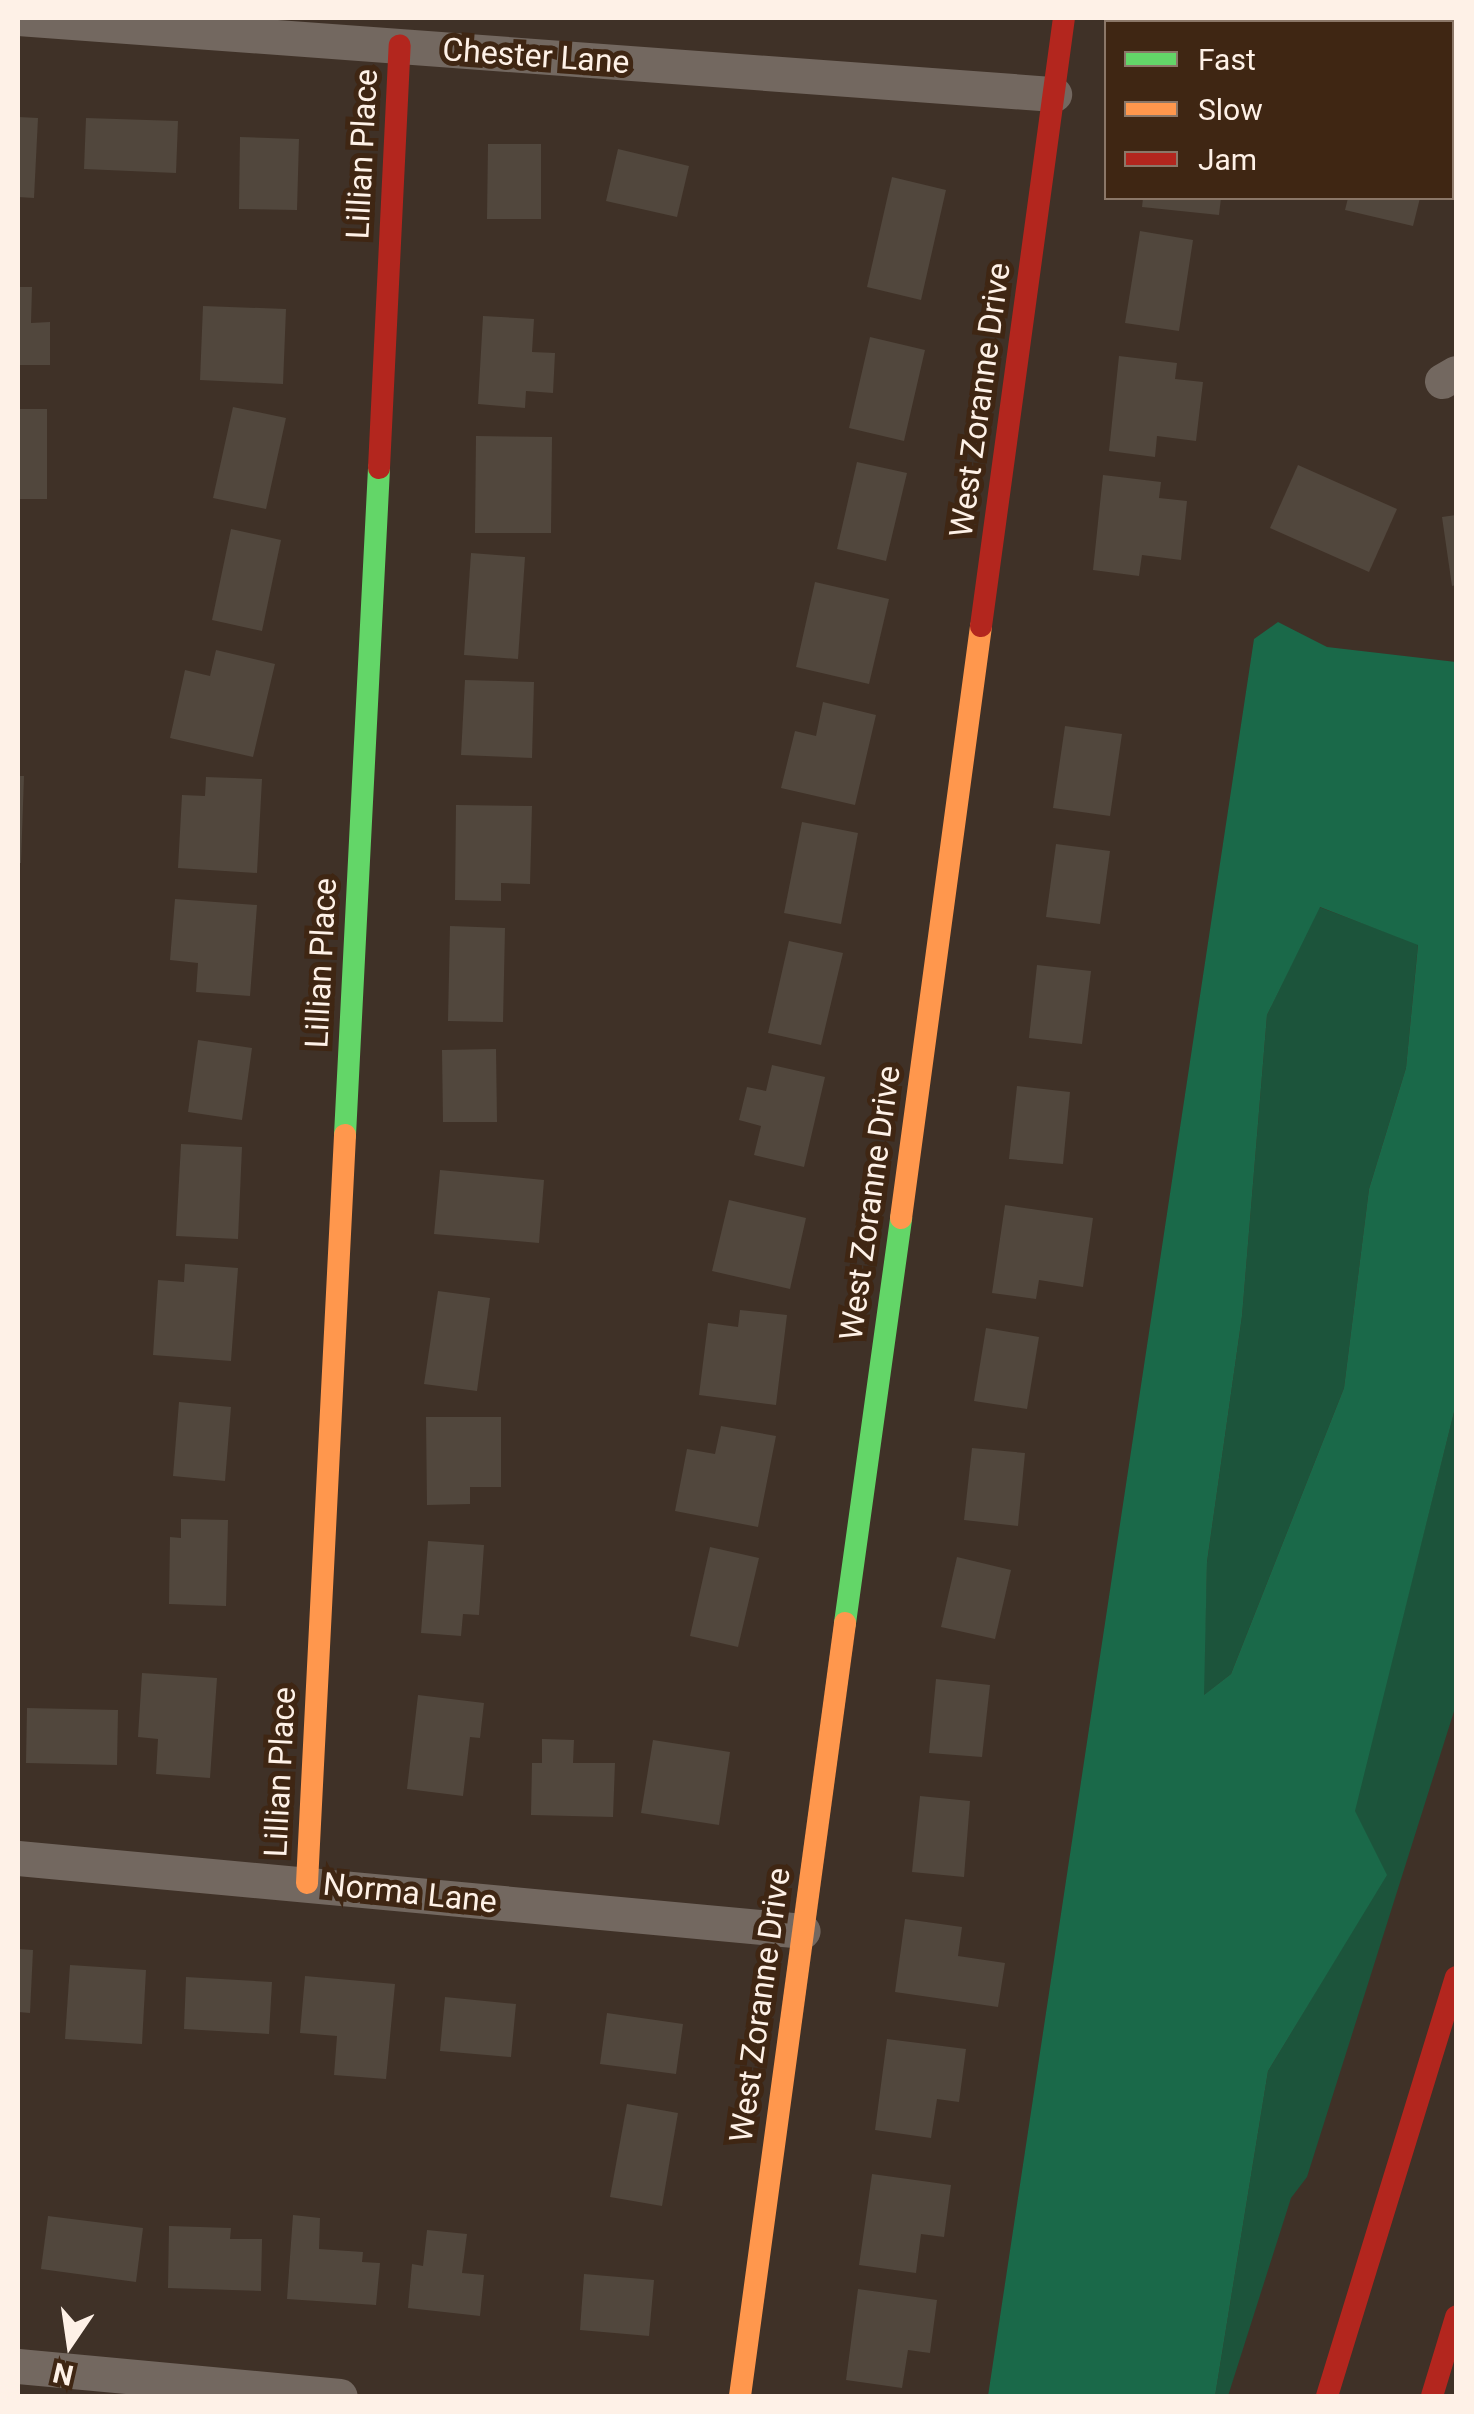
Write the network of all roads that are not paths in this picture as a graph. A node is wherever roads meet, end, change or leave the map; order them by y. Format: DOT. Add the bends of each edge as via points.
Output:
graph roads {
  1 [pos="18,18"];
  2 [pos="1064,18"];
  3 [pos="400,46"];
  4 [pos="1054,94"];
  5 [pos="18,1858"];
  6 [pos="307,1883"];
  7 [pos="803,1930"];
  8 [pos="1456,1977"];
  9 [pos="1363,2280"];
  10 [pos="1456,2317"];
  11 [pos="18,2366"];
  12 [pos="340,2396"];
  13 [pos="740,2396"];
  14 [pos="1304,2396"];
  15 [pos="1328,2396"];
  16 [pos="1432,2396"];
  1 -- 3 [label="street, Chester Lane"];
  2 -- 4 [label="main road, West Zoranne Drive"];
  3 -- 4 [label="street, Chester Lane"];
  3 -- 6 [label="main road, Lillian Place"];
  4 -- 7 [label="main road, West Zoranne Drive"];
  5 -- 6 [label="street, Norma Lane"];
  6 -- 7 [label="street, Norma Lane"];
  7 -- 13 [label="main road, West Zoranne Drive"];
  8 -- 9 [label="main road"];
  9 -- 14 [label="main road"];
  9 -- 15 [label="main road"];
  10 -- 16 [label="main road"];
  11 -- 12 [label="street"];
}
